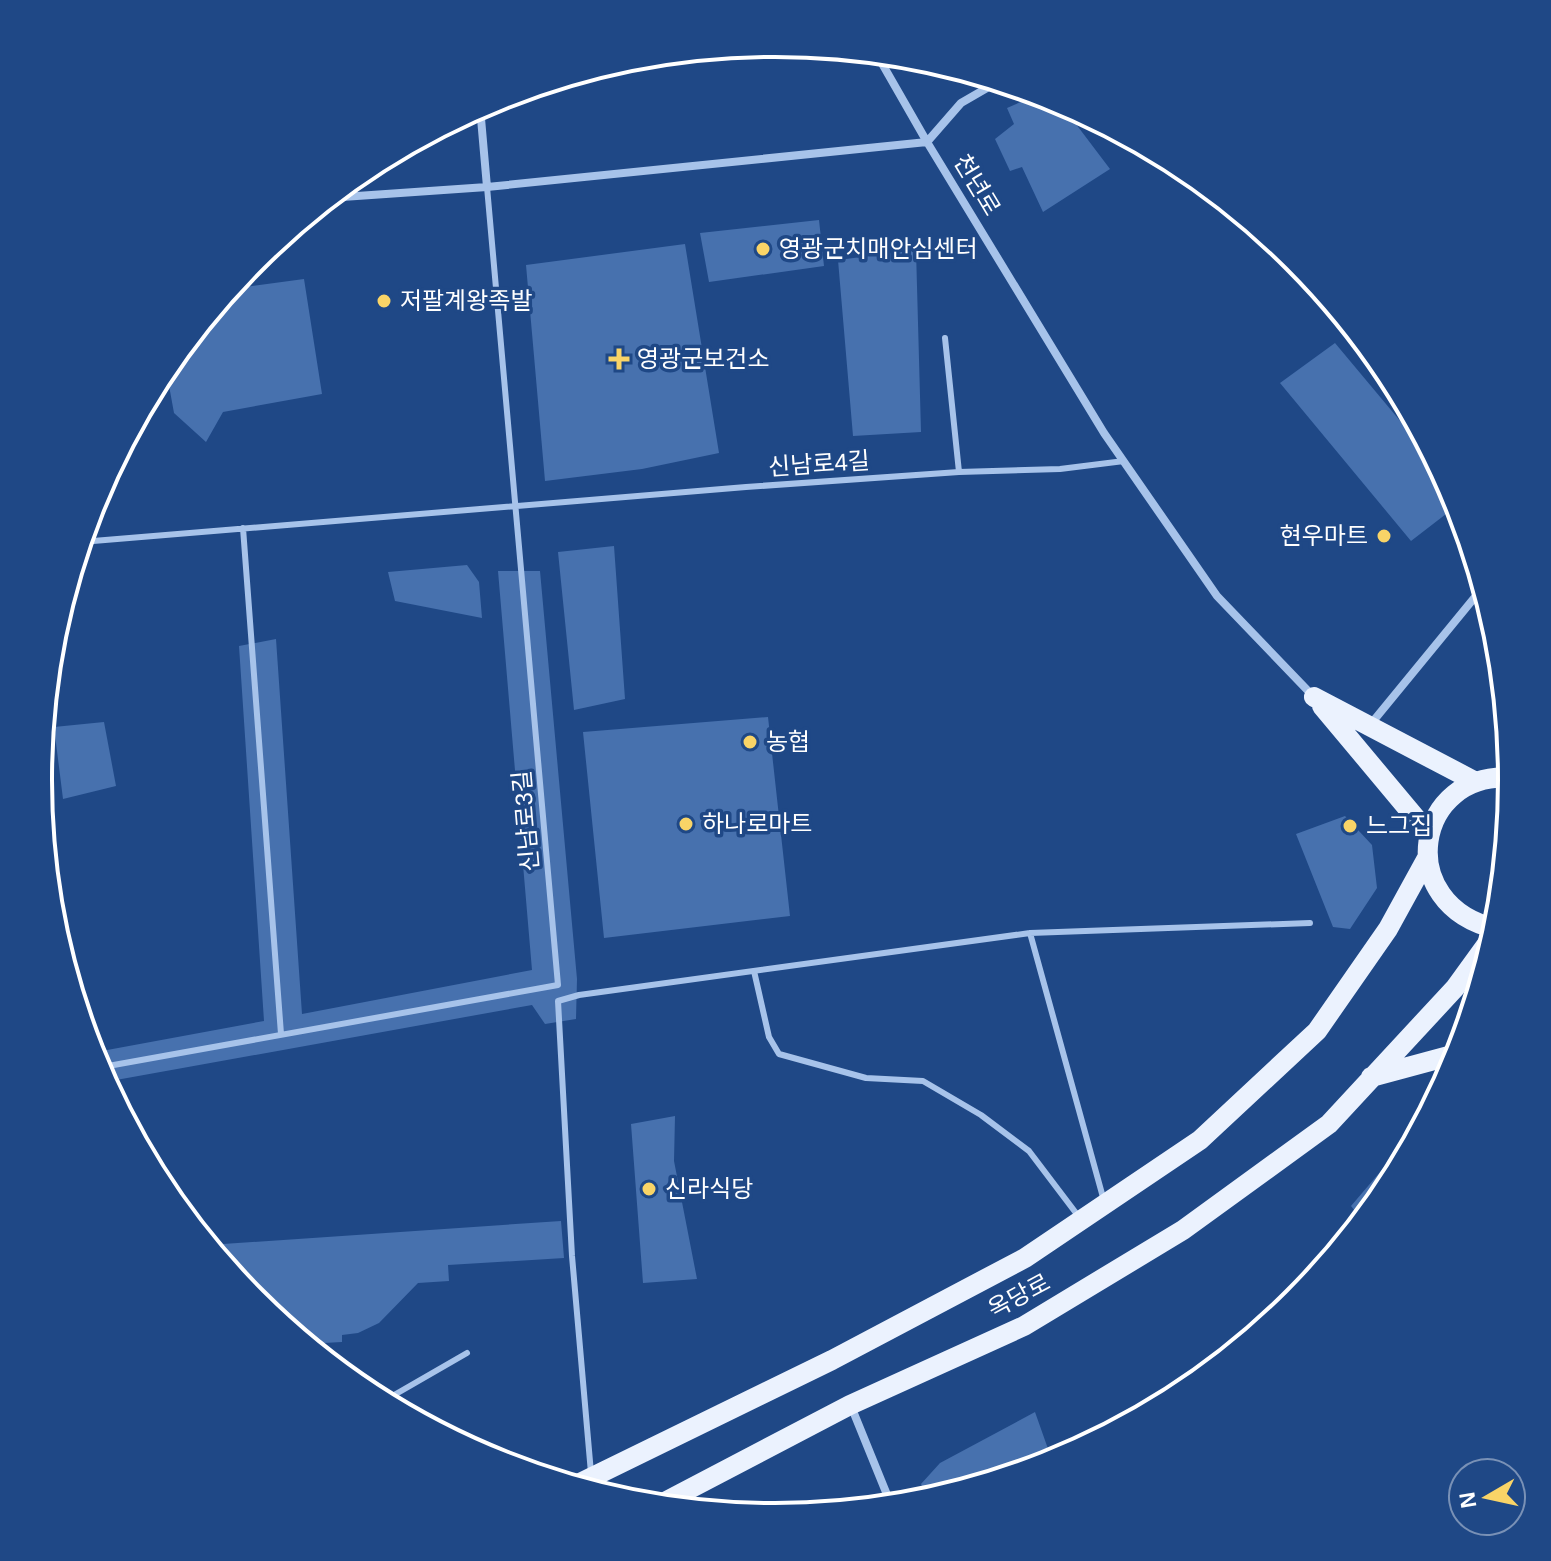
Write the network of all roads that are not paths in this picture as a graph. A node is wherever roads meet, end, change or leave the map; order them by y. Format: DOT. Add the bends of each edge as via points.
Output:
graph roads {
  1 [pos="883,65"];
  2 [pos="986,89"];
  3 [pos="481,120"];
  4 [pos="927,142"];
  5 [pos="487,187"];
  6 [pos="350,197"];
  7 [pos="945,338"];
  8 [pos="1124,461"];
  9 [pos="959,472"];
  10 [pos="517,507"];
  11 [pos="243,528"];
  12 [pos="93,541"];
  13 [pos="1475,597"];
  14 [pos="1314,697"];
  15 [pos="1369,725"];
  16 [pos="1499,776"];
  17 [pos="1476,782"];
  18 [pos="1429,834"];
  19 [pos="1427,858"];
  20 [pos="1310,923"];
  21 [pos="1484,927"];
  22 [pos="1030,933"];
  23 [pos="1476,959"];
  24 [pos="754,971"];
  25 [pos="558,985"];
  26 [pos="558,1001"];
  27 [pos="281,1034"];
  28 [pos="1444,1057"];
  29 [pos="111,1065"];
  30 [pos="1371,1077"];
  31 [pos="1105,1204"];
  32 [pos="1081,1220"];
  33 [pos="467,1353"];
  34 [pos="394,1395"];
  35 [pos="850,1405"];
  36 [pos="582,1477"];
  37 [pos="588,1479"];
  38 [pos="887,1495"];
  39 [pos="674,1497"];
  1 -- 4 [label="street"];
  2 -- 4 [label="street" via="961,103"];
  3 -- 5 [label="street"];
  4 -- 5 [label="street, 천년로"];
  4 -- 8 [label="street, 천년로"];
  5 -- 6 [label="street, 천년로"];
  5 -- 10 [label="lane, 신남로3길"];
  7 -- 9 [label="lane"];
  8 -- 9 [label="lane, 신남로4길"];
  8 -- 14 [label="street, 천년로" via="1217,596"];
  9 -- 10 [label="lane, 신남로4길"];
  10 -- 11 [label="lane, 신남로4길"];
  10 -- 25 [label="lane, 신남로3길"];
  11 -- 12 [label="lane, 신남로4길"];
  11 -- 27 [label="lane"];
  13 -- 15 [label="street"];
  14 -- 15 [label="main road"];
  14 -- 18 [label="main road"];
  15 -- 17 [label="main road"];
  16 -- 17 [label="main road, 옥당로"];
  17 -- 18 [label="main road, 옥당로" via="1447,803"];
  18 -- 19 [label="main road, 옥당로"];
  19 -- 21 [label="main road, 옥당로" via="1432,880 1449,907"];
  19 -- 31 [label="main road, 옥당로" via="1388,929 1317,1031 1200,1140"];
  20 -- 22 [label="lane"];
  22 -- 24 [label="lane"];
  22 -- 31 [label="lane"];
  23 -- 30 [label="main road, 옥당로"];
  24 -- 26 [label="lane"];
  24 -- 32 [label="lane" via="769,1037 779,1054 866,1078 923,1081 1029,1151"];
  25 -- 26 [label="lane, 신남로3길"];
  25 -- 27 [label="lane"];
  26 -- 36 [label="lane, 옥당로"];
  27 -- 29 [label="lane"];
  28 -- 30 [label="main road"];
  30 -- 35 [label="main road, 옥당로" via="1329,1124 1183,1230 1024,1326"];
  31 -- 32 [label="main road, 옥당로"];
  32 -- 37 [label="main road, 옥당로" via="1025,1258 832,1360"];
  33 -- 34 [label="lane"];
  35 -- 38 [label="street"];
  35 -- 39 [label="main road, 옥당로"];
}
